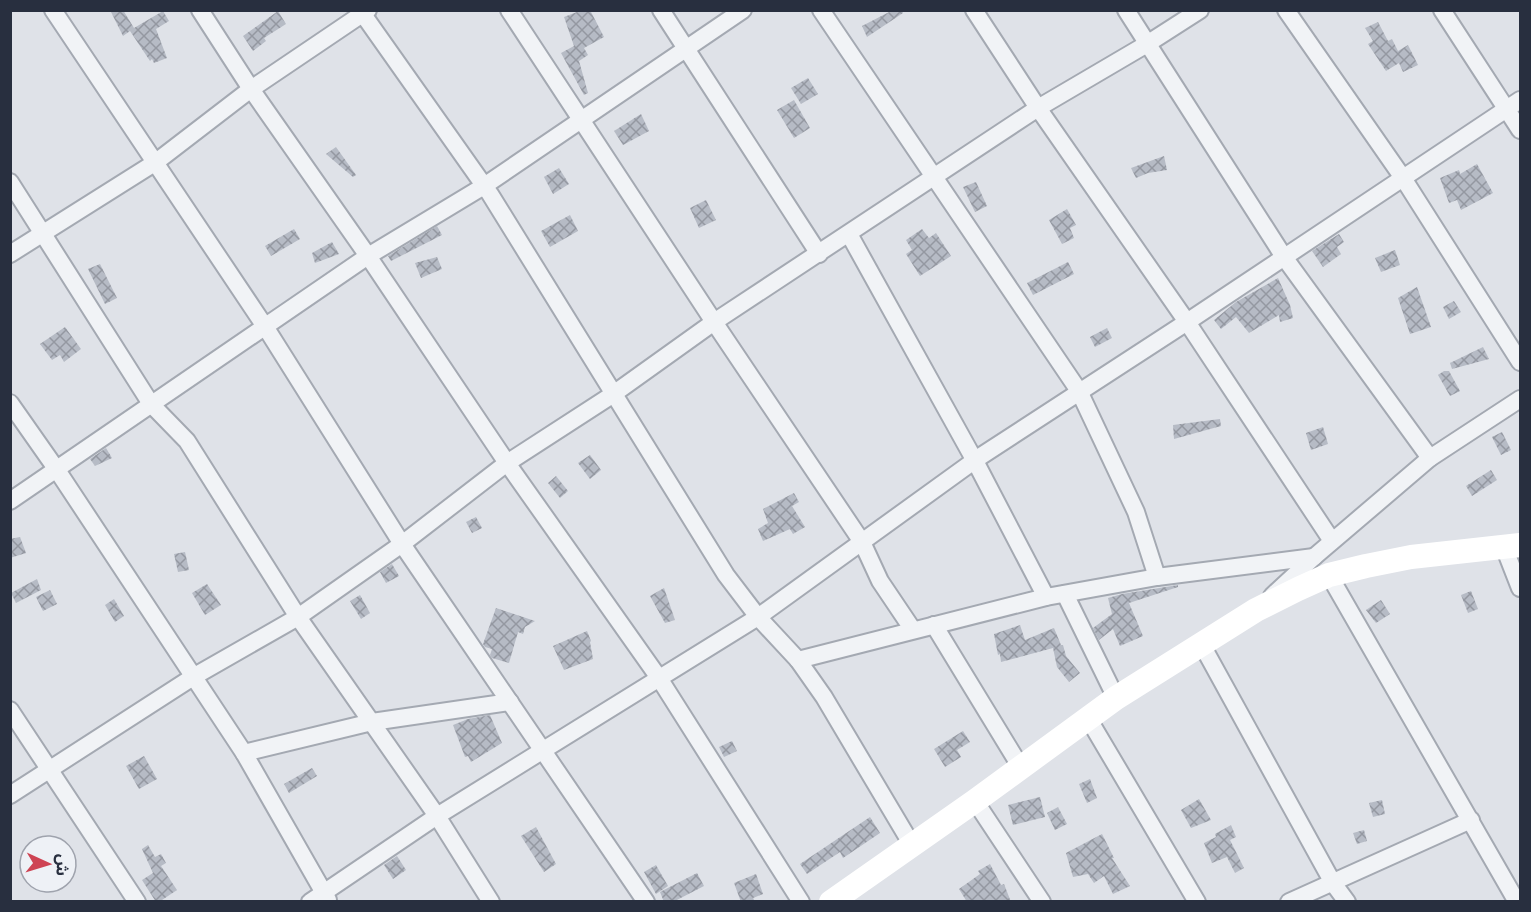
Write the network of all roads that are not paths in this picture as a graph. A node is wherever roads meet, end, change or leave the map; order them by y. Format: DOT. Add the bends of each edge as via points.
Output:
graph roads {
  1 [pos="53,10"];
  2 [pos="200,10"];
  3 [pos="509,10"];
  4 [pos="661,10"];
  5 [pos="743,10"];
  6 [pos="821,10"];
  7 [pos="974,10"];
  8 [pos="1126,10"];
  9 [pos="1200,10"];
  10 [pos="1286,10"];
  11 [pos="1442,10"];
  12 [pos="363,12"];
  13 [pos="1147,44"];
  14 [pos="686,49"];
  15 [pos="250,89"];
  16 [pos="1514,104"];
  17 [pos="1038,108"];
  18 [pos="581,120"];
  19 [pos="1521,130"];
  20 [pos="156,162"];
  21 [pos="934,177"];
  22 [pos="1403,178"];
  23 [pos="10,182"];
  24 [pos="484,186"];
  25 [pos="42,232"];
  26 [pos="849,234"];
  27 [pos="10,254"];
  28 [pos="819,254"];
  29 [pos="368,256"];
  30 [pos="1284,257"];
  31 [pos="714,322"];
  32 [pos="1187,322"];
  33 [pos="266,328"];
  34 [pos="1521,362"];
  35 [pos="1079,391"];
  36 [pos="612,394"];
  37 [pos="1521,399"];
  38 [pos="10,403"];
  39 [pos="151,404"];
  40 [pos="1430,458"];
  41 [pos="975,461"];
  42 [pos="507,462"];
  43 [pos="57,470"];
  44 [pos="10,501"];
  45 [pos="1332,541"];
  46 [pos="862,542"];
  47 [pos="402,544"];
  48 [pos="1512,546"];
  49 [pos="1322,566"];
  50 [pos="1157,577"];
  51 [pos="1521,588"];
  52 [pos="1065,594"];
  53 [pos="1046,597"];
  54 [pos="298,617"];
  55 [pos="758,617"];
  56 [pos="934,625"];
  57 [pos="913,630"];
  58 [pos="1202,645"];
  59 [pos="798,660"];
  60 [pos="193,676"];
  61 [pos="659,678"];
  62 [pos="1116,698"];
  63 [pos="510,702"];
  64 [pos="10,710"];
  65 [pos="1088,718"];
  66 [pos="372,722"];
  67 [pos="543,749"];
  68 [pos="244,753"];
  69 [pos="1020,766"];
  70 [pos="49,770"];
  71 [pos="10,795"];
  72 [pos="975,801"];
  73 [pos="437,816"];
  74 [pos="1470,820"];
  75 [pos="912,845"];
  76 [pos="1333,883"];
  77 [pos="320,898"];
  78 [pos="137,902"];
  79 [pos="491,902"];
  80 [pos="646,902"];
  81 [pos="801,902"];
  82 [pos="831,902"];
  83 [pos="1042,902"];
  84 [pos="1197,902"];
  85 [pos="1289,902"];
  86 [pos="1347,902"];
  87 [pos="1517,902"];
  1 -- 20 [label="street"];
  2 -- 15 [label="street"];
  3 -- 18 [label="street"];
  4 -- 14 [label="street"];
  5 -- 14 [label="street"];
  6 -- 21 [label="street"];
  7 -- 17 [label="street"];
  8 -- 13 [label="street"];
  9 -- 13 [label="street"];
  10 -- 22 [label="street"];
  11 -- 16 [label="street"];
  12 -- 15 [label="street"];
  12 -- 24 [label="street"];
  13 -- 17 [label="street"];
  13 -- 30 [label="street"];
  14 -- 18 [label="street"];
  14 -- 28 [label="street"];
  15 -- 20 [label="street"];
  15 -- 29 [label="street"];
  16 -- 19 [label="street"];
  16 -- 22 [label="street"];
  17 -- 21 [label="street"];
  17 -- 32 [label="street"];
  18 -- 24 [label="street"];
  18 -- 31 [label="street"];
  20 -- 25 [label="street"];
  20 -- 33 [label="street"];
  21 -- 26 [label="street"];
  21 -- 35 [label="street"];
  22 -- 30 [label="street"];
  22 -- 34 [label="street"];
  23 -- 25 [label="street"];
  24 -- 29 [label="street"];
  24 -- 36 [label="street"];
  25 -- 27 [label="street"];
  25 -- 39 [label="street"];
  26 -- 28 [label="street"];
  26 -- 41 [label="street"];
  28 -- 31 [label="street"];
  29 -- 33 [label="street"];
  29 -- 42 [label="street"];
  30 -- 32 [label="street"];
  30 -- 40 [label="street"];
  31 -- 36 [label="street"];
  31 -- 46 [label="street"];
  32 -- 35 [label="street"];
  32 -- 45 [label="street"];
  33 -- 39 [label="street"];
  33 -- 47 [label="street"];
  35 -- 41 [label="street"];
  35 -- 50 [label="street" via="1136,512"];
  36 -- 42 [label="street"];
  36 -- 55 [label="street" via="726,575"];
  37 -- 40 [label="street"];
  38 -- 43 [label="street"];
  39 -- 43 [label="street"];
  39 -- 54 [label="street" via="187,441"];
  40 -- 45 [label="street"];
  41 -- 46 [label="street"];
  41 -- 53 [label="street"];
  42 -- 47 [label="street"];
  42 -- 61 [label="street"];
  43 -- 44 [label="street"];
  43 -- 60 [label="street"];
  45 -- 49 [label="street"];
  46 -- 55 [label="street"];
  46 -- 57 [label="street" via="880,581"];
  47 -- 54 [label="street"];
  47 -- 63 [label="street"];
  48 -- 49 [label="main road"];
  48 -- 51 [label="street"];
  49 -- 50 [label="street"];
  49 -- 58 [label="main road"];
  49 -- 74 [label="street"];
  50 -- 52 [label="street"];
  52 -- 53 [label="street"];
  52 -- 62 [label="street"];
  53 -- 56 [label="street"];
  54 -- 60 [label="street"];
  54 -- 66 [label="street"];
  55 -- 59 [label="street"];
  55 -- 61 [label="street"];
  56 -- 57 [label="street"];
  56 -- 69 [label="street"];
  57 -- 59 [label="street"];
  58 -- 62 [label="main road"];
  58 -- 76 [label="street"];
  59 -- 75 [label="street" via="825,697"];
  60 -- 68 [label="street"];
  60 -- 70 [label="street"];
  61 -- 67 [label="street"];
  61 -- 81 [label="street"];
  62 -- 65 [label="main road"];
  63 -- 66 [label="street"];
  63 -- 67 [label="street"];
  64 -- 70 [label="street"];
  65 -- 69 [label="main road"];
  65 -- 84 [label="street"];
  66 -- 68 [label="street"];
  66 -- 73 [label="street"];
  67 -- 73 [label="street"];
  67 -- 80 [label="street"];
  68 -- 77 [label="street"];
  69 -- 72 [label="main road"];
  70 -- 71 [label="street"];
  70 -- 78 [label="street"];
  72 -- 75 [label="main road"];
  72 -- 83 [label="street"];
  73 -- 77 [label="street"];
  73 -- 79 [label="street"];
  74 -- 76 [label="street"];
  74 -- 87 [label="street"];
  75 -- 82 [label="main road"];
  76 -- 85 [label="street"];
  76 -- 86 [label="street"];
}
